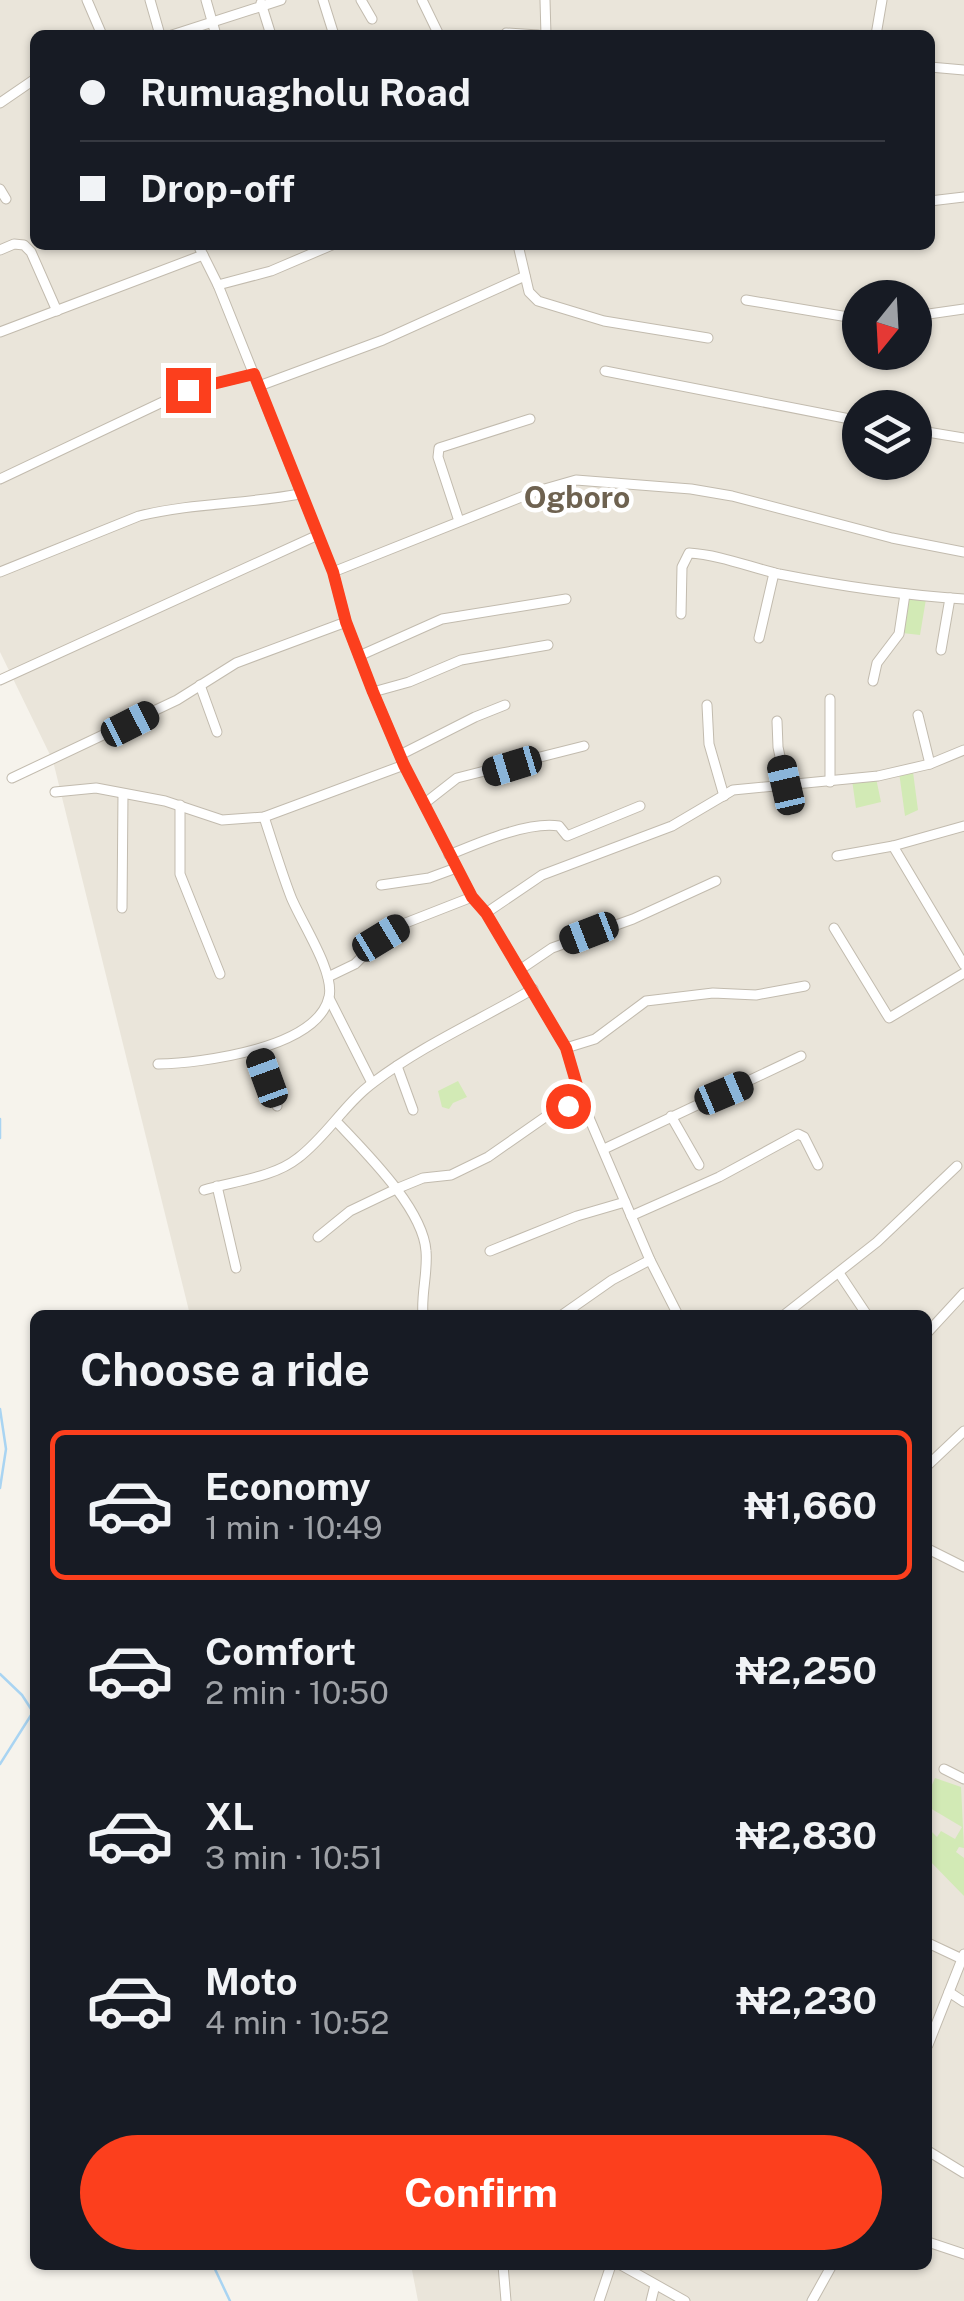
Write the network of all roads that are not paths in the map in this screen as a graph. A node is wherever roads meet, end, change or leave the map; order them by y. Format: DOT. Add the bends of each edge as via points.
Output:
graph roads {
  1 [pos="87,0"];
  2 [pos="150,0"];
  3 [pos="206,0"];
  4 [pos="281,0"];
  5 [pos="323,0"];
  6 [pos="361,0"];
  7 [pos="422,0"];
  8 [pos="545,0"];
  9 [pos="882,0"];
  10 [pos="261,3"];
  11 [pos="372,19"];
  12 [pos="212,22"];
  13 [pos="99,30"];
  14 [pos="159,30"];
  15 [pos="187,30"];
  16 [pos="214,30"];
  17 [pos="269,30"];
  18 [pos="332,30"];
  19 [pos="437,30"];
  20 [pos="546,30"];
  21 [pos="877,30"];
  22 [pos="935,67"];
  23 [pos="964,70"];
  24 [pos="30,82"];
  25 [pos="0,103"];
  26 [pos="0,188"];
  27 [pos="964,197"];
  28 [pos="6,199"];
  29 [pos="935,200"];
  30 [pos="0,250"];
  31 [pos="201,250"];
  32 [pos="320,250"];
  33 [pos="519,250"];
  34 [pos="525,276"];
  35 [pos="218,285"];
  36 [pos="746,300"];
  37 [pos="964,309"];
  38 [pos="57,311"];
  39 [pos="932,314"];
  40 [pos="842,316"];
  41 [pos="0,332"];
  42 [pos="708,338"];
  43 [pos="606,371"];
  44 [pos="254,374"];
  45 [pos="259,386"];
  46 [pos="842,418"];
  47 [pos="530,419"];
  48 [pos="932,433"];
  49 [pos="964,438"];
  50 [pos="0,479"];
  51 [pos="300,494"];
  52 [pos="459,521"];
  53 [pos="318,534"];
  54 [pos="964,552"];
  55 [pos="0,572"];
  56 [pos="333,572"];
  57 [pos="774,572"];
  58 [pos="905,594"];
  59 [pos="950,598"];
  60 [pos="566,599"];
  61 [pos="964,599"];
  62 [pos="681,614"];
  63 [pos="346,622"];
  64 [pos="759,638"];
  65 [pos="548,646"];
  66 [pos="941,650"];
  67 [pos="359,656"];
  68 [pos="0,680"];
  69 [pos="872,681"];
  70 [pos="200,685"];
  71 [pos="373,692"];
  72 [pos="830,699"];
  73 [pos="505,705"];
  74 [pos="707,705"];
  75 [pos="918,715"];
  76 [pos="777,721"];
  77 [pos="217,732"];
  78 [pos="584,746"];
  79 [pos="964,750"];
  80 [pos="402,760"];
  81 [pos="930,764"];
  82 [pos="12,778"];
  83 [pos="830,782"];
  84 [pos="786,785"];
  85 [pos="55,792"];
  86 [pos="123,794"];
  87 [pos="724,796"];
  88 [pos="425,803"];
  89 [pos="180,805"];
  90 [pos="640,806"];
  91 [pos="264,818"];
  92 [pos="964,826"];
  93 [pos="893,846"];
  94 [pos="450,856"];
  95 [pos="837,856"];
  96 [pos="456,868"];
  97 [pos="716,882"];
  98 [pos="381,885"];
  99 [pos="472,897"];
  100 [pos="122,908"];
  101 [pos="486,913"];
  102 [pos="834,928"];
  103 [pos="964,965"];
  104 [pos="521,969"];
  105 [pos="964,973"];
  106 [pos="220,974"];
  107 [pos="328,977"];
  108 [pos="805,986"];
  109 [pos="532,988"];
  110 [pos="329,998"];
  111 [pos="566,1048"];
  112 [pos="257,1051"];
  113 [pos="801,1056"];
  114 [pos="158,1064"];
  115 [pos="397,1066"];
  116 [pos="372,1082"];
  117 [pos="581,1099"];
  118 [pos="277,1106"];
  119 [pos="413,1110"];
  120 [pos="670,1116"];
  121 [pos="336,1121"];
  122 [pos="604,1149"];
  123 [pos="818,1165"];
  124 [pos="699,1166"];
  125 [pos="958,1166"];
  126 [pos="217,1186"];
  127 [pos="396,1189"];
  128 [pos="204,1190"];
  129 [pos="625,1202"];
  130 [pos="631,1216"];
  131 [pos="318,1237"];
  132 [pos="490,1250"];
  133 [pos="650,1260"];
  134 [pos="236,1268"];
  135 [pos="839,1273"];
  136 [pos="964,1293"];
  137 [pos="423,1310"];
  138 [pos="569,1310"];
  139 [pos="675,1310"];
  140 [pos="791,1310"];
  141 [pos="864,1310"];
  142 [pos="932,1328"];
  143 [pos="964,1430"];
  144 [pos="932,1461"];
  145 [pos="932,1551"];
  146 [pos="964,1567"];
  147 [pos="944,1769"];
  148 [pos="964,1778"];
  149 [pos="932,1944"];
  150 [pos="963,1956"];
  151 [pos="949,1992"];
  152 [pos="964,2002"];
  153 [pos="932,2032"];
  154 [pos="932,2153"];
  155 [pos="964,2173"];
  156 [pos="932,2243"];
  157 [pos="964,2254"];
  158 [pos="504,2270"];
  159 [pos="610,2270"];
  160 [pos="629,2270"];
  161 [pos="829,2270"];
  162 [pos="654,2285"];
  163 [pos="506,2301"];
  164 [pos="599,2301"];
  165 [pos="650,2301"];
  166 [pos="685,2301"];
  167 [pos="812,2301"];
  1 -- 13 [label="street"];
  2 -- 14 [label="street"];
  3 -- 12 [label="street"];
  4 -- 10 [label="street"];
  5 -- 18 [label="street"];
  6 -- 11 [label="street"];
  7 -- 19 [label="street"];
  8 -- 20 [label="street"];
  9 -- 21 [label="street"];
  10 -- 12 [label="street"];
  10 -- 17 [label="street"];
  12 -- 15 [label="street"];
  12 -- 16 [label="street"];
  22 -- 23 [label="street"];
  24 -- 25 [label="street"];
  26 -- 28 [label="street"];
  27 -- 29 [label="street"];
  30 -- 38 [label="street" via="14,244 31,252"];
  31 -- 35 [label="street"];
  31 -- 38 [label="street"];
  32 -- 35 [label="street"];
  33 -- 34 [label="street"];
  34 -- 42 [label="street" via="538,301 604,321"];
  34 -- 45 [label="street" via="384,340"];
  35 -- 44 [label="street"];
  36 -- 40 [label="street"];
  37 -- 39 [label="street"];
  38 -- 41 [label="street"];
  43 -- 46 [label="street"];
  44 -- 45 [label="street"];
  44 -- 50 [label="street" via="188,390"];
  45 -- 51 [label="street"];
  47 -- 52 [label="street" via="440,448"];
  48 -- 49 [label="street"];
  51 -- 53 [label="street"];
  51 -- 55 [label="street" via="140,516"];
  52 -- 54 [label="street" via="576,480 732,496"];
  52 -- 56 [label="street"];
  53 -- 56 [label="street"];
  53 -- 68 [label="street"];
  56 -- 63 [label="street"];
  57 -- 58 [label="street"];
  57 -- 62 [label="street" via="689,552 682,567"];
  57 -- 64 [label="street"];
  58 -- 59 [label="street"];
  58 -- 69 [label="street" via="898,634"];
  59 -- 61 [label="street"];
  59 -- 66 [label="street"];
  60 -- 67 [label="street" via="442,619"];
  63 -- 67 [label="street"];
  63 -- 70 [label="street" via="236,663"];
  65 -- 71 [label="street" via="461,660"];
  67 -- 71 [label="street"];
  70 -- 77 [label="street"];
  70 -- 82 [label="street"];
  71 -- 80 [label="street"];
  72 -- 83 [label="street"];
  73 -- 80 [label="street"];
  74 -- 87 [label="street" via="709,744"];
  75 -- 81 [label="street"];
  76 -- 84 [label="street"];
  78 -- 88 [label="street" via="457,778"];
  79 -- 81 [label="street"];
  80 -- 88 [label="street"];
  80 -- 91 [label="street"];
  81 -- 83 [label="street"];
  83 -- 84 [label="street"];
  84 -- 87 [label="street"];
  85 -- 86 [label="street" via="96,788"];
  86 -- 89 [label="street"];
  86 -- 100 [label="street"];
  87 -- 101 [label="street" via="672,826 542,876"];
  88 -- 94 [label="street"];
  89 -- 91 [label="street" via="222,820"];
  89 -- 106 [label="street" via="180,874"];
  90 -- 94 [label="street" via="567,836 559,826 545,826"];
  91 -- 107 [label="street"];
  92 -- 93 [label="street"];
  93 -- 95 [label="street"];
  93 -- 103 [label="street"];
  94 -- 96 [label="street"];
  96 -- 98 [label="street"];
  96 -- 99 [label="street"];
  97 -- 104 [label="street" via="552,948"];
  99 -- 101 [label="street"];
  99 -- 107 [label="street" via="403,924"];
  101 -- 104 [label="street"];
  102 -- 105 [label="street" via="890,1018"];
  104 -- 109 [label="street"];
  107 -- 110 [label="street"];
  108 -- 111 [label="street" via="646,1002 595,1039"];
  109 -- 111 [label="street"];
  109 -- 115 [label="street"];
  110 -- 112 [label="street" via="315,1019"];
  110 -- 116 [label="street"];
  111 -- 117 [label="street"];
  112 -- 114 [label="street"];
  112 -- 118 [label="street"];
  113 -- 120 [label="street"];
  115 -- 116 [label="street"];
  115 -- 119 [label="street"];
  116 -- 121 [label="street"];
  117 -- 122 [label="street"];
  117 -- 127 [label="street" via="488,1157"];
  120 -- 122 [label="street"];
  120 -- 124 [label="street"];
  121 -- 126 [label="street" via="296,1161"];
  121 -- 127 [label="street"];
  122 -- 129 [label="street"];
  123 -- 130 [label="street" via="798,1134"];
  125 -- 135 [label="street"];
  126 -- 128 [label="street"];
  126 -- 134 [label="street"];
  127 -- 131 [label="street"];
  127 -- 137 [label="street" via="426,1252"];
  129 -- 130 [label="street"];
  129 -- 132 [label="street"];
  130 -- 133 [label="street"];
  133 -- 138 [label="street"];
  133 -- 139 [label="street"];
  135 -- 140 [label="street"];
  135 -- 141 [label="street"];
  136 -- 142 [label="street"];
  143 -- 144 [label="street"];
  145 -- 146 [label="street"];
  147 -- 148 [label="street"];
  149 -- 150 [label="street"];
  150 -- 151 [label="street"];
  151 -- 152 [label="street"];
  151 -- 153 [label="street"];
  154 -- 155 [label="street"];
  156 -- 157 [label="street"];
  158 -- 163 [label="street"];
  159 -- 164 [label="street"];
  160 -- 162 [label="street"];
  161 -- 167 [label="street"];
  162 -- 165 [label="street"];
  162 -- 166 [label="street"];
}
